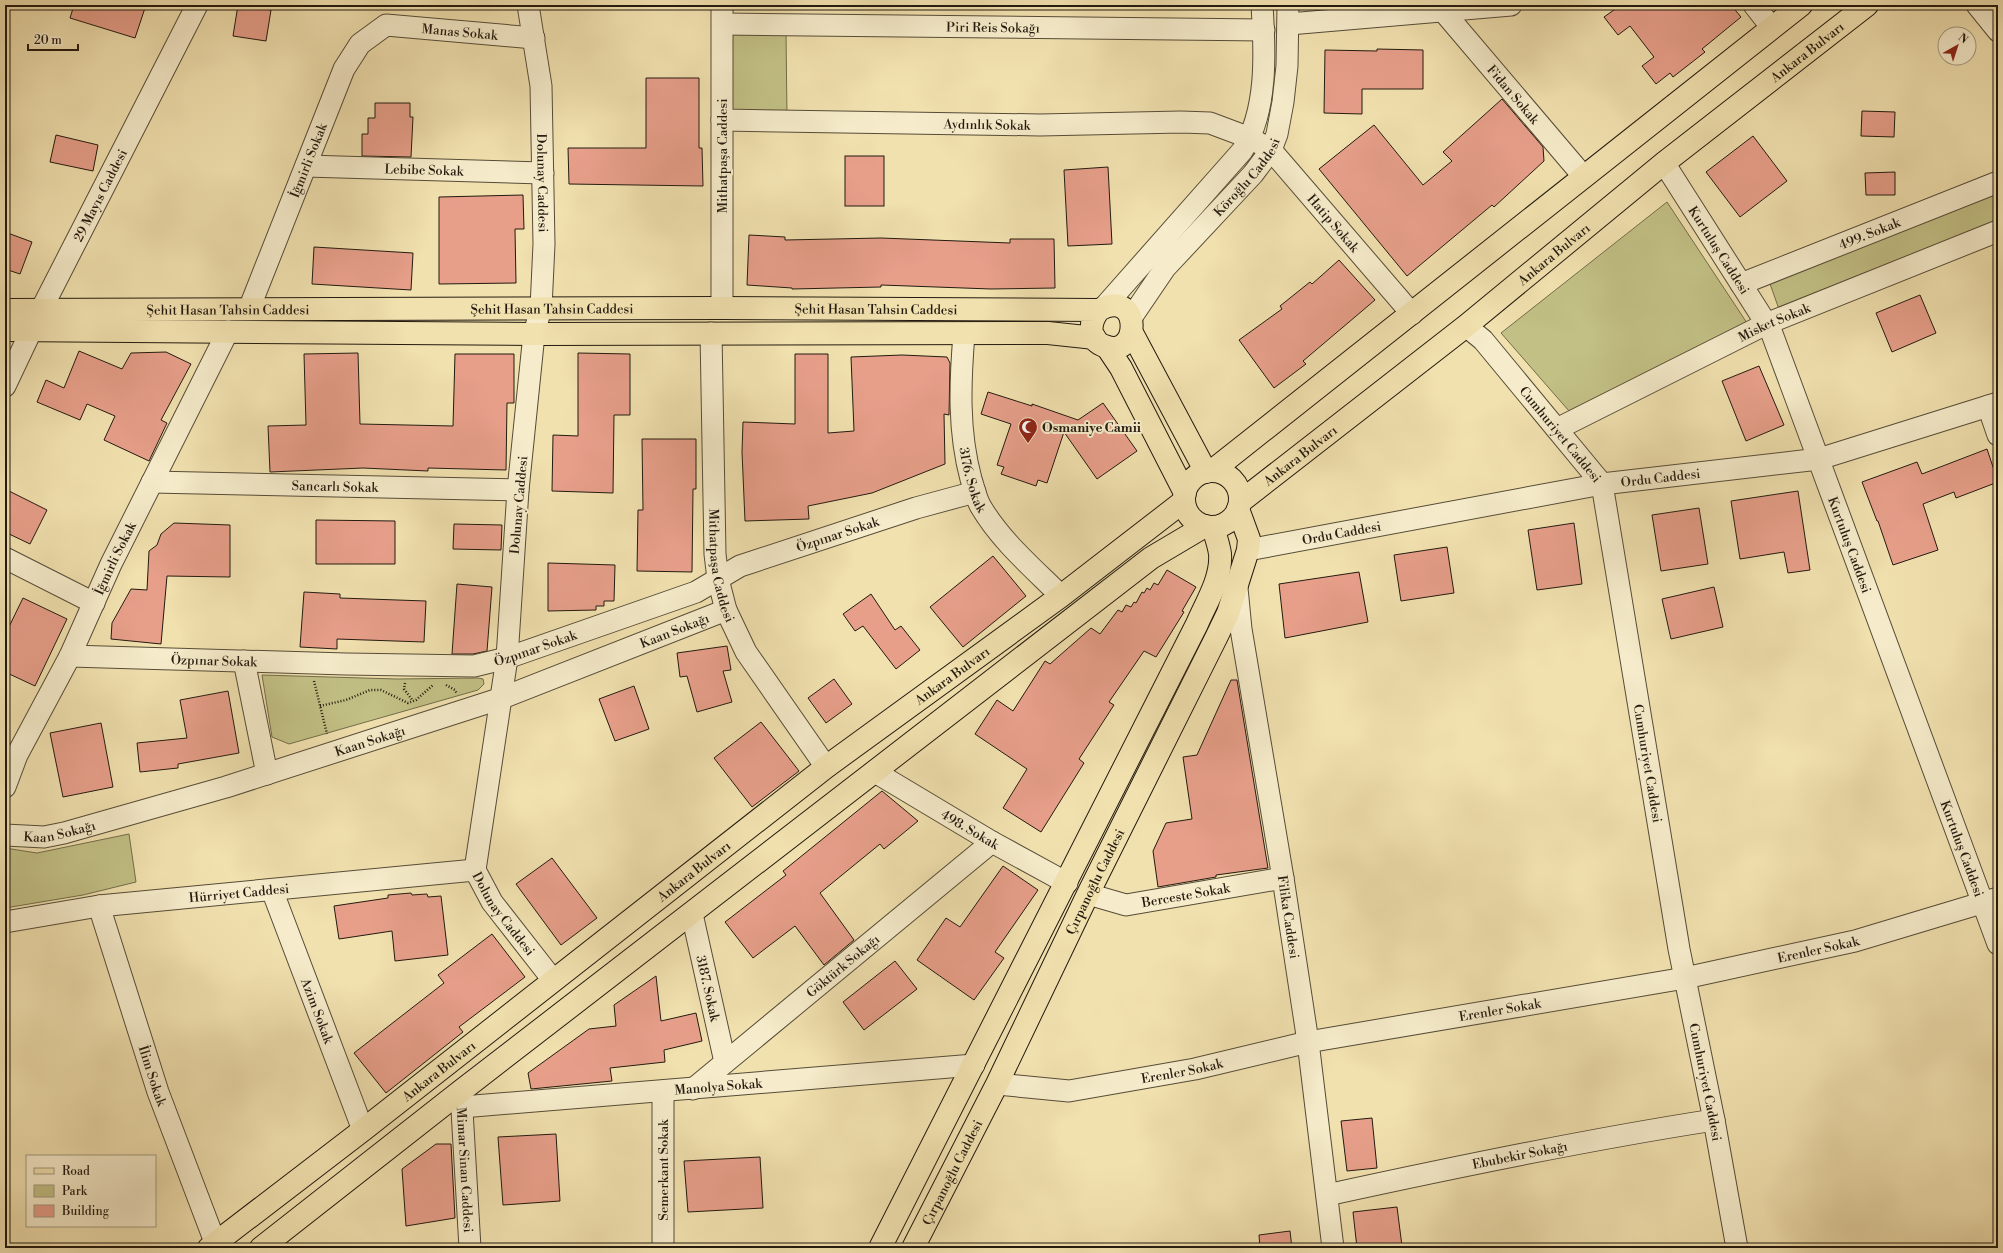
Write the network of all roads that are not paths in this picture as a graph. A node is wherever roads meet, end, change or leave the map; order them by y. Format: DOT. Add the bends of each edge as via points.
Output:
graph roads {
  1 [pos="197,5"];
  2 [pos="528,5"];
  3 [pos="1262,5"];
  4 [pos="1511,5"];
  5 [pos="1754,5"];
  6 [pos="1801,5"];
  7 [pos="1867,5"];
  8 [pos="1977,5"];
  9 [pos="1444,11"];
  10 [pos="1288,14"];
  11 [pos="722,15"];
  12 [pos="386,25"];
  13 [pos="1772,28"];
  14 [pos="1264,30"];
  15 [pos="1998,31"];
  16 [pos="534,38"];
  17 [pos="722,120"];
  18 [pos="1250,138"];
  19 [pos="1271,150"];
  20 [pos="1664,163"];
  21 [pos="306,166"];
  22 [pos="543,173"];
  23 [pos="1584,177"];
  24 [pos="1998,182"];
  25 [pos="1998,231"];
  26 [pos="1741,284"];
  27 [pos="541,308"];
  28 [pos="722,308"];
  29 [pos="1102,308"];
  30 [pos="249,309"];
  31 [pos="5,310"];
  32 [pos="1412,314"];
  33 [pos="37,320"];
  34 [pos="1766,324"];
  35 [pos="1132,326"];
  36 [pos="1466,326"];
  37 [pos="5,330"];
  38 [pos="228,331"];
  39 [pos="711,333"];
  40 [pos="534,334"];
  41 [pos="964,334"];
  42 [pos="1101,343"];
  43 [pos="5,386"];
  44 [pos="1993,405"];
  45 [pos="1557,429"];
  46 [pos="1998,435"];
  47 [pos="1819,459"];
  48 [pos="1209,471"];
  49 [pos="152,482"];
  50 [pos="1602,484"];
  51 [pos="518,490"];
  52 [pos="975,492"];
  53 [pos="1184,497"];
  54 [pos="1239,506"];
  55 [pos="1209,526"];
  56 [pos="1248,550"];
  57 [pos="5,558"];
  58 [pos="718,579"];
  59 [pos="1237,588"];
  60 [pos="1061,596"];
  61 [pos="94,603"];
  62 [pos="726,610"];
  63 [pos="70,656"];
  64 [pos="507,658"];
  65 [pos="244,661"];
  66 [pos="502,698"];
  67 [pos="826,767"];
  68 [pos="875,772"];
  69 [pos="266,774"];
  70 [pos="5,787"];
  71 [pos="5,835"];
  72 [pos="992,842"];
  73 [pos="475,870"];
  74 [pos="1283,878"];
  75 [pos="1067,883"];
  76 [pos="272,890"];
  77 [pos="1088,894"];
  78 [pos="1990,901"];
  79 [pos="99,906"];
  80 [pos="692,914"];
  81 [pos="5,922"];
  82 [pos="1998,944"];
  83 [pos="1685,978"];
  84 [pos="553,980"];
  85 [pos="1308,1042"];
  86 [pos="725,1062"];
  87 [pos="974,1065"];
  88 [pos="997,1084"];
  89 [pos="693,1089"];
  90 [pos="663,1091"];
  91 [pos="461,1099"];
  92 [pos="1714,1120"];
  93 [pos="363,1130"];
  94 [pos="1327,1195"];
  95 [pos="212,1245"];
  96 [pos="261,1248"];
  97 [pos="470,1248"];
  98 [pos="663,1248"];
  99 [pos="880,1248"];
  100 [pos="913,1248"];
  101 [pos="1333,1248"];
  102 [pos="1737,1248"];
  1 -- 33 [label="street, 29 Mayıs Caddesi"];
  2 -- 16 [label="street, Dolunay Caddesi"];
  3 -- 14 [label="street, Köroğlu Caddesi"];
  4 -- 9 [label="street"];
  5 -- 13 [label="street"];
  6 -- 13 [label="main road, Ankara Bulvarı"];
  7 -- 20 [label="main road, Ankara Bulvarı"];
  8 -- 15 [label="street"];
  9 -- 10 [label="street"];
  9 -- 23 [label="street, Fidan Sokak"];
  10 -- 19 [label="street, Köroğlu Caddesi" via="1283,102"];
  11 -- 14 [label="street, Piri Reis Sokağı"];
  11 -- 17 [label="street, Mithatpaşa Caddesi"];
  12 -- 16 [label="street, Manas Sokak"];
  12 -- 21 [label="street, İğmirli Sokak" via="360,44 344,70"];
  13 -- 23 [label="main road, Ankara Bulvarı"];
  14 -- 18 [label="street, Köroğlu Caddesi" via="1261,93"];
  16 -- 22 [label="street, Dolunay Caddesi" via="541,86"];
  17 -- 18 [label="street, Aydınlık Sokak" via="1040,125 1181,122 1210,124"];
  17 -- 28 [label="street, Mithatpaşa Caddesi"];
  18 -- 19 [label="street, Hatip Sokak"];
  18 -- 29 [label="street, Köroğlu Caddesi" via="1242,151"];
  19 -- 32 [label="street, Hatip Sokak"];
  19 -- 35 [label="street, Köroğlu Caddesi" via="1253,174 1165,268"];
  20 -- 26 [label="street, Kurtuluş Caddesi"];
  20 -- 36 [label="main road, Ankara Bulvarı"];
  21 -- 22 [label="street, Lebibe Sokak"];
  21 -- 30 [label="street, İğmirli Sokak"];
  22 -- 27 [label="street, Dolunay Caddesi" via="544,244"];
  23 -- 32 [label="main road, Ankara Bulvarı"];
  24 -- 26 [label="street, 499. Sokak"];
  25 -- 34 [label="street, Misket Sokak"];
  26 -- 34 [label="street, Kurtuluş Caddesi"];
  27 -- 28 [label="main road, Şehit Hasan Tahsin Caddesi"];
  27 -- 30 [label="main road, Şehit Hasan Tahsin Caddesi"];
  27 -- 40 [label="street, Dolunay Caddesi"];
  28 -- 29 [label="main road, Şehit Hasan Tahsin Caddesi"];
  29 -- 35 [label="main road, Şehit Hasan Tahsin Caddesi" via="1121,307"];
  29 -- 42 [label="main road" via="1091,323 1092,331"];
  30 -- 33 [label="main road, Şehit Hasan Tahsin Caddesi"];
  31 -- 33 [label="main road, Şehit Hasan Tahsin Caddesi"];
  32 -- 48 [label="main road, Ankara Bulvarı"];
  33 -- 37 [label="main road, Şehit Hasan Tahsin Caddesi"];
  33 -- 38 [label="main road, Şehit Hasan Tahsin Caddesi"];
  33 -- 43 [label="street, 29 Mayıs Caddesi"];
  34 -- 45 [label="street, Misket Sokak"];
  34 -- 47 [label="street, Kurtuluş Caddesi" via="1771,331"];
  35 -- 42 [label="main road, Şehit Hasan Tahsin Caddesi" via="1122,345 1115,347"];
  35 -- 48 [label="main road, Şehit Hasan Tahsin Caddesi"];
  36 -- 45 [label="street, Cumhuriyet Caddesi" via="1483,340"];
  36 -- 54 [label="main road, Ankara Bulvarı"];
  38 -- 40 [label="main road, Şehit Hasan Tahsin Caddesi"];
  38 -- 49 [label="street, İğmirli Sokak"];
  39 -- 40 [label="main road, Şehit Hasan Tahsin Caddesi"];
  39 -- 41 [label="main road, Şehit Hasan Tahsin Caddesi"];
  39 -- 58 [label="street, Mithatpaşa Caddesi"];
  40 -- 51 [label="street, Dolunay Caddesi"];
  41 -- 42 [label="main road, Şehit Hasan Tahsin Caddesi" via="1048,333"];
  41 -- 52 [label="street, 3176. Sokak" via="960,378 963,438"];
  42 -- 53 [label="main road" via="1121,368"];
  44 -- 46 [label="street"];
  44 -- 47 [label="street, Ordu Caddesi"];
  45 -- 50 [label="street, Cumhuriyet Caddesi"];
  47 -- 50 [label="street, Ordu Caddesi"];
  47 -- 78 [label="street, Kurtuluş Caddesi"];
  48 -- 53 [label="main road, Ankara Bulvarı" via="1195,476"];
  48 -- 54 [label="main road" via="1225,474 1235,483"];
  49 -- 51 [label="street, Sancarlı Sokak"];
  49 -- 61 [label="street, İğmirli Sokak"];
  50 -- 56 [label="street, Ordu Caddesi"];
  50 -- 83 [label="street, Cumhuriyet Caddesi"];
  51 -- 64 [label="street, Dolunay Caddesi"];
  52 -- 58 [label="street, Özpınar Sokak" via="916,508 740,566"];
  52 -- 60 [label="street, 3176. Sokak" via="981,507 996,528"];
  53 -- 55 [label="main road" via="1191,517"];
  53 -- 60 [label="main road, Ankara Bulvarı"];
  54 -- 55 [label="main road, Ankara Bulvarı" via="1228,522"];
  54 -- 56 [label="main road, Çırpanoğlu Caddesi" via="1249,539"];
  55 -- 68 [label="main road, Ankara Bulvarı" via="1151,558"];
  55 -- 75 [label="main road, Çırpanoğlu Caddesi" via="1220,554 1217,578 1178,666"];
  56 -- 59 [label="main road, Çırpanoğlu Caddesi"];
  57 -- 61 [label="street"];
  58 -- 62 [label="street, Mithatpaşa Caddesi"];
  58 -- 64 [label="street, Özpınar Sokak" via="696,592"];
  59 -- 74 [label="street, Filika Caddesi" via="1241,629"];
  59 -- 77 [label="main road, Çırpanoğlu Caddesi" via="1217,636"];
  60 -- 67 [label="main road, Ankara Bulvarı"];
  61 -- 63 [label="street, İğmirli Sokak"];
  62 -- 66 [label="street, Kaan Sokağı"];
  62 -- 67 [label="street, Mithatpaşa Caddesi" via="746,652"];
  63 -- 65 [label="street, Özpınar Sokak"];
  63 -- 70 [label="street, İğmirli Sokak" via="17,755"];
  64 -- 65 [label="street, Özpınar Sokak" via="474,666"];
  64 -- 66 [label="street, Dolunay Caddesi"];
  65 -- 69 [label="street"];
  66 -- 69 [label="street, Kaan Sokağı"];
  66 -- 73 [label="street, Dolunay Caddesi"];
  67 -- 84 [label="main road, Ankara Bulvarı"];
  68 -- 72 [label="street, 498. Sokak"];
  68 -- 80 [label="main road, Ankara Bulvarı"];
  69 -- 71 [label="street, Kaan Sokağı" via="64,833 44,837"];
  72 -- 75 [label="street, 498. Sokak"];
  72 -- 86 [label="street, Göktürk Sokağı"];
  73 -- 76 [label="street, Hürriyet Caddesi"];
  73 -- 84 [label="street, Dolunay Caddesi" via="492,902"];
  74 -- 77 [label="street, Berceste Sokak" via="1126,905"];
  74 -- 85 [label="street, Filika Caddesi"];
  75 -- 87 [label="main road, Çırpanoğlu Caddesi"];
  76 -- 79 [label="street, Hürriyet Caddesi"];
  76 -- 93 [label="street, Azim Sokak"];
  77 -- 88 [label="main road, Çırpanoğlu Caddesi"];
  78 -- 82 [label="street, Kurtuluş Caddesi"];
  78 -- 83 [label="street, Erenler Sokak" via="1855,941"];
  79 -- 81 [label="street, Hürriyet Caddesi"];
  79 -- 95 [label="street, İlim Sokak" via="158,1092"];
  80 -- 86 [label="street, 3187. Sokak"];
  80 -- 91 [label="main road, Ankara Bulvarı"];
  83 -- 85 [label="street, Erenler Sokak"];
  83 -- 92 [label="street, Cumhuriyet Caddesi"];
  84 -- 93 [label="main road, Ankara Bulvarı"];
  85 -- 88 [label="street, Erenler Sokak" via="1195,1069 1069,1091"];
  85 -- 94 [label="street, Filika Caddesi"];
  86 -- 89 [label="street, Göktürk Sokağı"];
  87 -- 89 [label="street, Manolya Sokak"];
  87 -- 99 [label="main road, Çırpanoğlu Caddesi"];
  88 -- 100 [label="main road, Çırpanoğlu Caddesi"];
  89 -- 90 [label="street, Manolya Sokak"];
  90 -- 91 [label="street, Manolya Sokak"];
  90 -- 98 [label="street, Semerkant Sokak"];
  91 -- 96 [label="main road, Ankara Bulvarı"];
  91 -- 97 [label="street, Mimar Sinan Caddesi"];
  92 -- 94 [label="street, Ebubekir Sokağı" via="1481,1162"];
  92 -- 102 [label="street, Cumhuriyet Caddesi"];
  93 -- 95 [label="main road, Ankara Bulvarı"];
  94 -- 101 [label="street, Filika Caddesi"];
}
